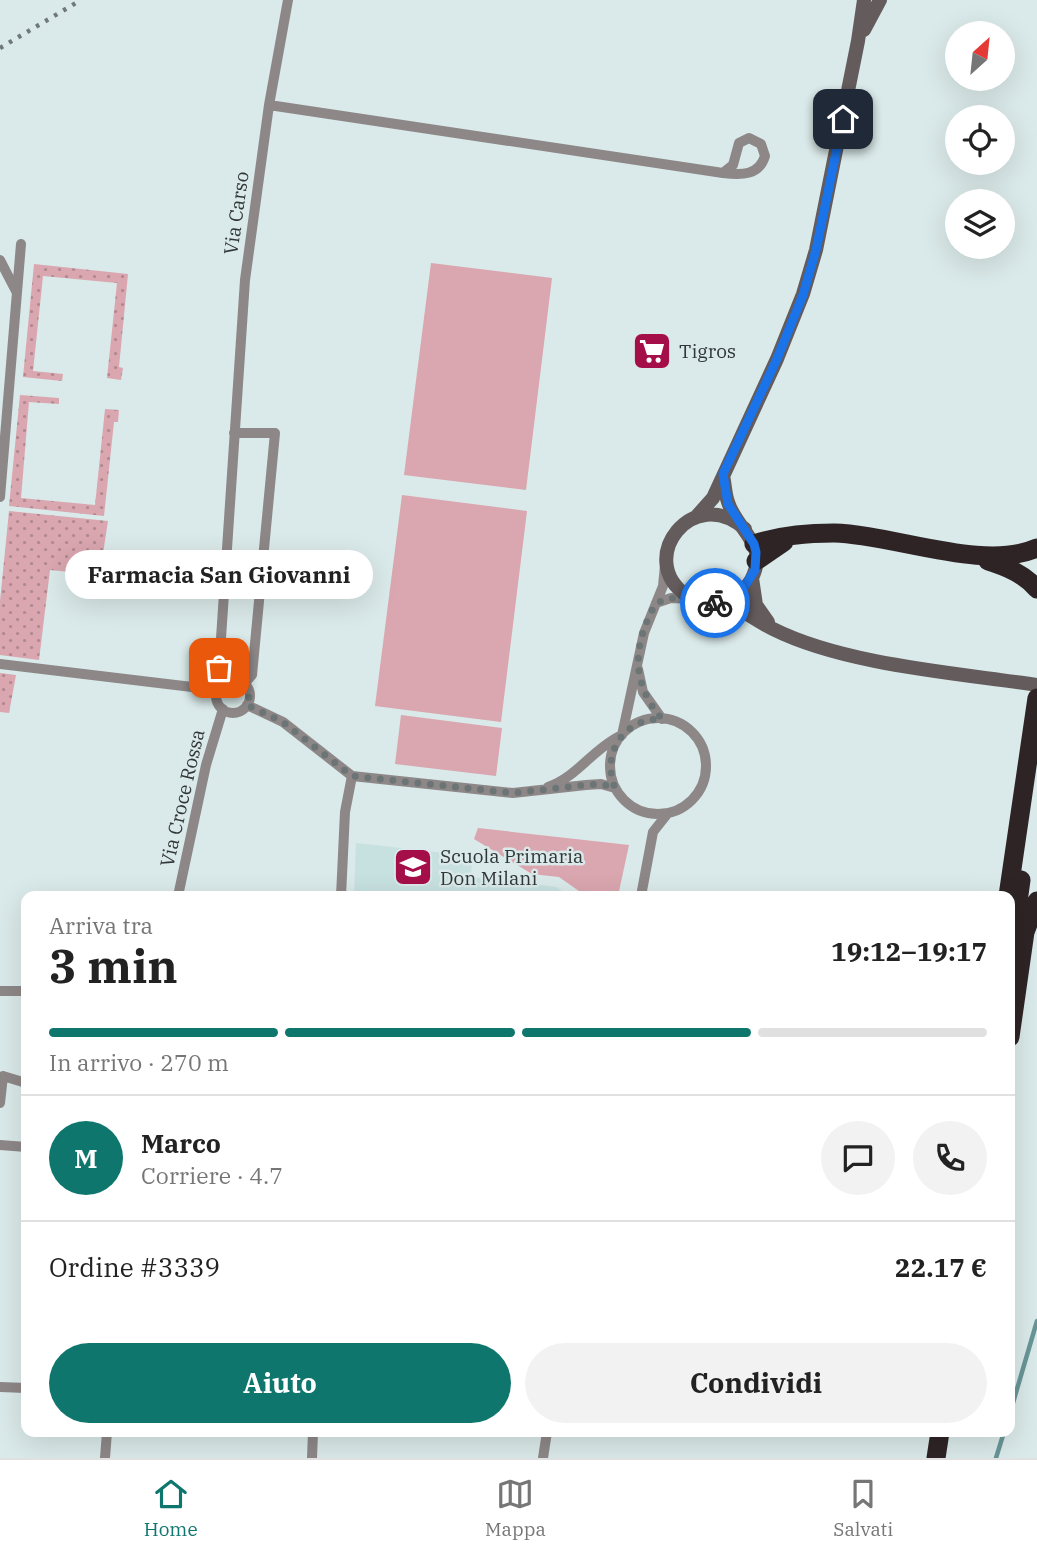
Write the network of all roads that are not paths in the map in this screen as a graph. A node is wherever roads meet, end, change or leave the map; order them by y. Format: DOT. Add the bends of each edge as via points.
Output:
graph roads {
  1 [pos="288,0"];
  2 [pos="864,0"];
  3 [pos="880,0"];
  4 [pos="858,41"];
  5 [pos="269,105"];
  6 [pos="723,173"];
  7 [pos="21,244"];
  8 [pos="0,260"];
  9 [pos="16,291"];
  10 [pos="234,433"];
  11 [pos="723,474"];
  12 [pos="0,497"];
  13 [pos="696,517"];
  14 [pos="1037,548"];
  15 [pos="956,552"];
  16 [pos="752,553"];
  17 [pos="667,556"];
  18 [pos="1037,589"];
  19 [pos="692,599"];
  20 [pos="726,601"];
  21 [pos="656,603"];
  22 [pos="773,629"];
  23 [pos="638,658"];
  24 [pos="0,664"];
  25 [pos="244,684"];
  26 [pos="1037,685"];
  27 [pos="221,686"];
  28 [pos="1037,698"];
  29 [pos="247,705"];
  30 [pos="223,709"];
  31 [pos="662,719"];
  32 [pos="622,735"];
  33 [pos="1037,775"];
  34 [pos="352,776"];
  35 [pos="615,788"];
  36 [pos="538,790"];
  37 [pos="638,810"];
  38 [pos="668,813"];
  39 [pos="653,832"];
  40 [pos="179,891"];
  41 [pos="341,891"];
  42 [pos="642,891"];
  43 [pos="1009,891"];
  44 [pos="1037,901"];
  45 [pos="1015,926"];
  46 [pos="0,991"];
  47 [pos="21,991"];
  48 [pos="1015,1002"];
  49 [pos="21,1081"];
  50 [pos="0,1103"];
  51 [pos="0,1145"];
  52 [pos="21,1147"];
  53 [pos="0,1387"];
  54 [pos="21,1388"];
  55 [pos="107,1437"];
  56 [pos="313,1437"];
  57 [pos="546,1437"];
  58 [pos="939,1437"];
  59 [pos="105,1458"];
  60 [pos="312,1458"];
  61 [pos="543,1458"];
  62 [pos="936,1458"];
  1 -- 5 [label="street, Via Carso"];
  2 -- 4 [label="street"];
  3 -- 4 [label="street"];
  4 -- 11 [label="street" via="803,295"];
  5 -- 6 [label="street"];
  5 -- 10 [label="street, Via Carso" via="245,280"];
  7 -- 9 [label="street"];
  8 -- 9 [label="street"];
  9 -- 12 [label="street"];
  10 -- 25 [label="street" via="275,433 252,675"];
  10 -- 27 [label="street, Via Carso"];
  11 -- 13 [label="street" via="713,498"];
  11 -- 16 [label="street" via="728,504"];
  13 -- 16 [label="street" via="723,515"];
  13 -- 17 [label="street" via="675,532"];
  14 -- 15 [label="highway" via="1003,556"];
  15 -- 16 [label="highway" via="835,533 795,536 771,550"];
  15 -- 18 [label="highway" via="1011,569"];
  16 -- 20 [label="street" via="741,592"];
  16 -- 22 [label="street" via="756,605"];
  17 -- 19 [label="street" via="673,582"];
  17 -- 21 [label="street"];
  19 -- 20 [label="street" via="709,604"];
  19 -- 21 [label="street"];
  20 -- 22 [label="street"];
  21 -- 23 [label="street"];
  22 -- 26 [label="street" via="851,656"];
  23 -- 31 [label="street" via="643,692"];
  23 -- 32 [label="street"];
  24 -- 27 [label="street" via="207,690"];
  25 -- 27 [label="street" via="235,680"];
  25 -- 29 [label="street" via="249,694"];
  27 -- 30 [label="street" via="217,700"];
  28 -- 43 [label="highway"];
  29 -- 30 [label="street" via="233,713"];
  29 -- 34 [label="street" via="283,722"];
  30 -- 40 [label="street, Via Croce Rossa"];
  31 -- 32 [label="street" via="640,722"];
  31 -- 38 [label="street" via="691,732 706,761 698,793"];
  32 -- 35 [label="street" via="610,760"];
  32 -- 36 [label="street" via="597,749 560,783"];
  33 -- 45 [label="highway"];
  34 -- 36 [label="street" via="513,793"];
  34 -- 41 [label="street" via="345,812"];
  35 -- 36 [label="street" via="601,784"];
  35 -- 37 [label="street"];
  37 -- 38 [label="street"];
  37 -- 39 [label="street"];
  38 -- 39 [label="street"];
  39 -- 42 [label="street"];
  44 -- 48 [label="highway" via="1025,932"];
  46 -- 47 [label="street"];
  49 -- 50 [label="street" via="3,1076"];
  51 -- 52 [label="street"];
  53 -- 54 [label="street"];
  55 -- 59 [label="street"];
  56 -- 60 [label="street"];
  57 -- 61 [label="street"];
  58 -- 62 [label="highway"];
}
